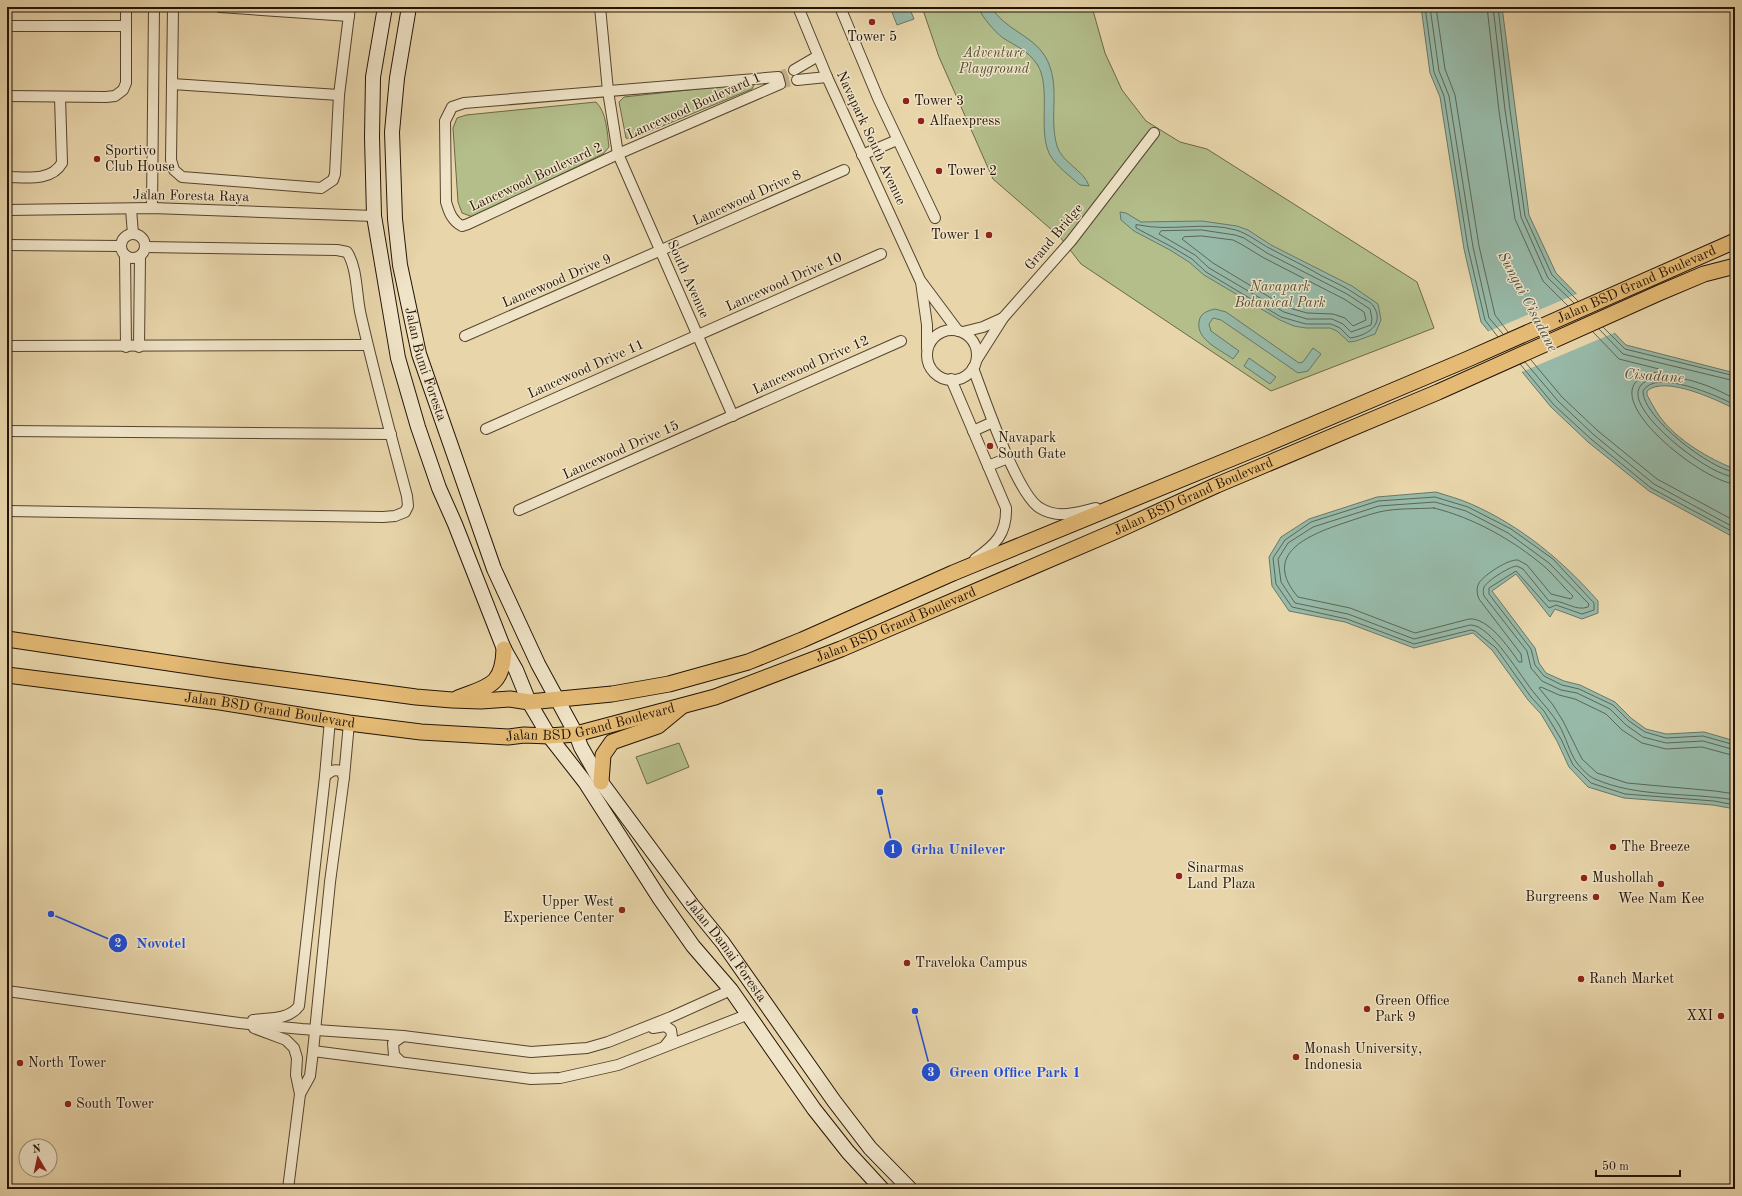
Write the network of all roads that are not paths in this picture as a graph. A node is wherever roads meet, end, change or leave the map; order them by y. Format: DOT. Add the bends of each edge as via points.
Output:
graph roads {
  1 [pos="126,7"];
  2 [pos="154,7"];
  3 [pos="172,7"];
  4 [pos="220,7"];
  5 [pos="385,7"];
  6 [pos="409,7"];
  7 [pos="600,7"];
  8 [pos="798,7"];
  9 [pos="840,7"];
  10 [pos="350,11"];
  11 [pos="7,26"];
  12 [pos="126,26"];
  13 [pos="818,56"];
  14 [pos="827,76"];
  15 [pos="172,84"];
  16 [pos="608,91"];
  17 [pos="338,95"];
  18 [pos="7,96"];
  19 [pos="60,97"];
  20 [pos="1154,133"];
  21 [pos="897,140"];
  22 [pos="618,154"];
  23 [pos="862,155"];
  24 [pos="844,170"];
  25 [pos="7,177"];
  26 [pos="152,208"];
  27 [pos="131,209"];
  28 [pos="7,210"];
  29 [pos="374,216"];
  30 [pos="935,218"];
  31 [pos="133,234"];
  32 [pos="1735,242"];
  33 [pos="7,245"];
  34 [pos="123,251"];
  35 [pos="142,251"];
  36 [pos="661,252"];
  37 [pos="881,254"];
  38 [pos="1735,266"];
  39 [pos="920,280"];
  40 [pos="1003,318"];
  41 [pos="960,332"];
  42 [pos="698,335"];
  43 [pos="465,336"];
  44 [pos="901,341"];
  45 [pos="367,345"];
  46 [pos="7,346"];
  47 [pos="126,347"];
  48 [pos="139,347"];
  49 [pos="928,353"];
  50 [pos="977,359"];
  51 [pos="973,368"];
  52 [pos="950,379"];
  53 [pos="733,416"];
  54 [pos="993,422"];
  55 [pos="486,429"];
  56 [pos="7,431"];
  57 [pos="973,431"];
  58 [pos="391,434"];
  59 [pos="1008,458"];
  60 [pos="988,466"];
  61 [pos="1135,497"];
  62 [pos="519,510"];
  63 [pos="7,511"];
  64 [pos="953,573"];
  65 [pos="7,638"];
  66 [pos="504,649"];
  67 [pos="7,675"];
  68 [pos="557,699"];
  69 [pos="452,700"];
  70 [pos="529,702"];
  71 [pos="681,707"];
  72 [pos="330,720"];
  73 [pos="349,723"];
  74 [pos="576,734"];
  75 [pos="549,736"];
  76 [pos="325,776"];
  77 [pos="344,777"];
  78 [pos="601,782"];
  79 [pos="732,990"];
  80 [pos="7,991"];
  81 [pos="749,1014"];
  82 [pos="239,1023"];
  83 [pos="315,1030"];
  84 [pos="633,1032"];
  85 [pos="403,1036"];
  86 [pos="665,1046"];
  87 [pos="313,1051"];
  88 [pos="400,1061"];
  89 [pos="300,1094"];
  90 [pos="880,1188"];
  91 [pos="288,1189"];
  92 [pos="910,1189"];
  1 -- 12 [label="street"];
  2 -- 26 [label="street"];
  3 -- 15 [label="street"];
  4 -- 10 [label="street"];
  5 -- 29 [label="main road, Jalan Bumi Foresta" via="373,77"];
  6 -- 68 [label="main road, Jalan Bumi Foresta" via="397,78 392,132 394,219 400,265 420,354 494,569"];
  7 -- 16 [label="street, South Avenue"];
  8 -- 13 [label="street, Navapark South Avenue"];
  9 -- 21 [label="street"];
  10 -- 17 [label="street"];
  11 -- 12 [label="street"];
  12 -- 19 [label="street" via="124,90 115,96 106,97"];
  13 -- 14 [label="street, Navapark South Avenue"];
  13 -- 14 [label="street" via="796,75"];
  14 -- 23 [label="street, Navapark South Avenue"];
  15 -- 17 [label="street"];
  15 -- 17 [label="street" via="171,160 174,170 182,177 321,188 334,180"];
  16 -- 22 [label="street, South Avenue"];
  16 -- 22 [label="street, Lancewood Boulevard 1" via="779,80"];
  16 -- 22 [label="street, Lancewood Boulevard 2" via="464,103 452,107 445,121 446,202 449,212 455,222 462,226 468,224"];
  18 -- 19 [label="street"];
  19 -- 25 [label="street" via="62,163 58,170 48,176 36,178"];
  20 -- 40 [label="street, Grand Bridge" via="1071,241"];
  21 -- 23 [label="street"];
  21 -- 30 [label="street"];
  22 -- 36 [label="street, South Avenue"];
  23 -- 39 [label="street, Navapark South Avenue"];
  24 -- 36 [label="street, Lancewood Drive 8"];
  26 -- 27 [label="street, Jalan Foresta Raya"];
  26 -- 29 [label="street, Jalan Foresta Raya"];
  27 -- 28 [label="street, Jalan Foresta Raya"];
  27 -- 31 [label="street"];
  29 -- 66 [label="main road, Jalan Bumi Foresta" via="398,358 418,427 439,488"];
  31 -- 34 [label="street" via="124,237"];
  31 -- 35 [label="street" via="143,239"];
  32 -- 61 [label="main road, Jalan BSD Grand Boulevard" via="1468,359"];
  33 -- 34 [label="street"];
  34 -- 35 [label="street" via="130,258"];
  34 -- 47 [label="street"];
  35 -- 45 [label="street" via="347,252 352,259"];
  35 -- 48 [label="street"];
  36 -- 42 [label="street, South Avenue"];
  36 -- 43 [label="street, Lancewood Drive 9"];
  37 -- 42 [label="street, Lancewood Drive 10"];
  38 -- 71 [label="main road, Jalan BSD Grand Boulevard" via="1704,274 1659,293 1438,392 840,649 760,681"];
  39 -- 41 [label="street, Navapark South Avenue"];
  39 -- 49 [label="street, Navapark South Avenue" via="927,325"];
  40 -- 41 [label="street" via="983,327"];
  40 -- 50 [label="street, Grand Bridge"];
  41 -- 49 [label="street" via="946,331 938,335 932,341"];
  41 -- 50 [label="street" via="969,336 975,344"];
  42 -- 53 [label="street, South Avenue"];
  42 -- 55 [label="street, Lancewood Drive 11"];
  44 -- 53 [label="street, Lancewood Drive 12"];
  45 -- 48 [label="street"];
  45 -- 58 [label="street"];
  46 -- 47 [label="street"];
  47 -- 48 [label="street"];
  49 -- 52 [label="street" via="928,361 935,372"];
  50 -- 51 [label="street"];
  51 -- 52 [label="street" via="963,377"];
  51 -- 54 [label="street"];
  52 -- 57 [label="street"];
  53 -- 62 [label="street, Lancewood Drive 15"];
  54 -- 57 [label="street"];
  54 -- 59 [label="street"];
  56 -- 58 [label="street"];
  57 -- 60 [label="street"];
  58 -- 63 [label="street" via="408,496 406,512 395,516"];
  59 -- 60 [label="street"];
  59 -- 61 [label="street" via="1029,499 1039,508 1053,514 1088,510"];
  60 -- 64 [label="street" via="1006,508 1007,520 1004,529 990,548"];
  61 -- 64 [label="main road, Jalan BSD Grand Boulevard"];
  64 -- 68 [label="main road, Jalan BSD Grand Boulevard" via="748,662 669,684 612,694"];
  65 -- 69 [label="main road, Jalan BSD Grand Boulevard" via="223,671"];
  66 -- 69 [label="main road" via="503,664 498,678 486,687"];
  66 -- 70 [label="main road, Jalan Bumi Foresta"];
  67 -- 72 [label="main road, Jalan BSD Grand Boulevard" via="220,702"];
  68 -- 70 [label="main road, Jalan BSD Grand Boulevard"];
  68 -- 74 [label="main road, Jalan Damai Foresta"];
  69 -- 70 [label="main road, Jalan BSD Grand Boulevard" via="510,699"];
  70 -- 75 [label="main road, Jalan Damai Foresta"];
  71 -- 74 [label="main road, Jalan BSD Grand Boulevard" via="630,718"];
  71 -- 78 [label="main road" via="658,726 612,742 603,755"];
  72 -- 73 [label="main road, Jalan BSD Grand Boulevard"];
  72 -- 76 [label="street"];
  73 -- 75 [label="main road, Jalan BSD Grand Boulevard" via="421,732 508,738 524,734"];
  73 -- 77 [label="street"];
  74 -- 75 [label="main road, Jalan BSD Grand Boulevard"];
  74 -- 78 [label="main road, Jalan Damai Foresta"];
  75 -- 79 [label="main road, Jalan Damai Foresta" via="585,782 693,946"];
  76 -- 77 [label="street" via="336,770 341,771"];
  76 -- 82 [label="street" via="299,1006 295,1012 285,1016"];
  77 -- 83 [label="street"];
  78 -- 92 [label="main road, Jalan Damai Foresta" via="723,943 834,1101 870,1148"];
  79 -- 81 [label="main road, Jalan Damai Foresta"];
  79 -- 84 [label="street"];
  80 -- 82 [label="street"];
  81 -- 86 [label="street"];
  81 -- 90 [label="main road, Jalan Damai Foresta" via="814,1109"];
  82 -- 83 [label="street"];
  82 -- 89 [label="street" via="286,1040 294,1048"];
  83 -- 85 [label="street"];
  83 -- 87 [label="street"];
  84 -- 85 [label="street" via="587,1048 531,1052"];
  84 -- 86 [label="street" via="665,1026 671,1030 672,1037"];
  85 -- 88 [label="street" via="393,1043 394,1055"];
  86 -- 88 [label="street" via="618,1065 560,1078 531,1079"];
  87 -- 88 [label="street"];
  87 -- 89 [label="street" via="310,1076"];
  89 -- 91 [label="street"];
}
